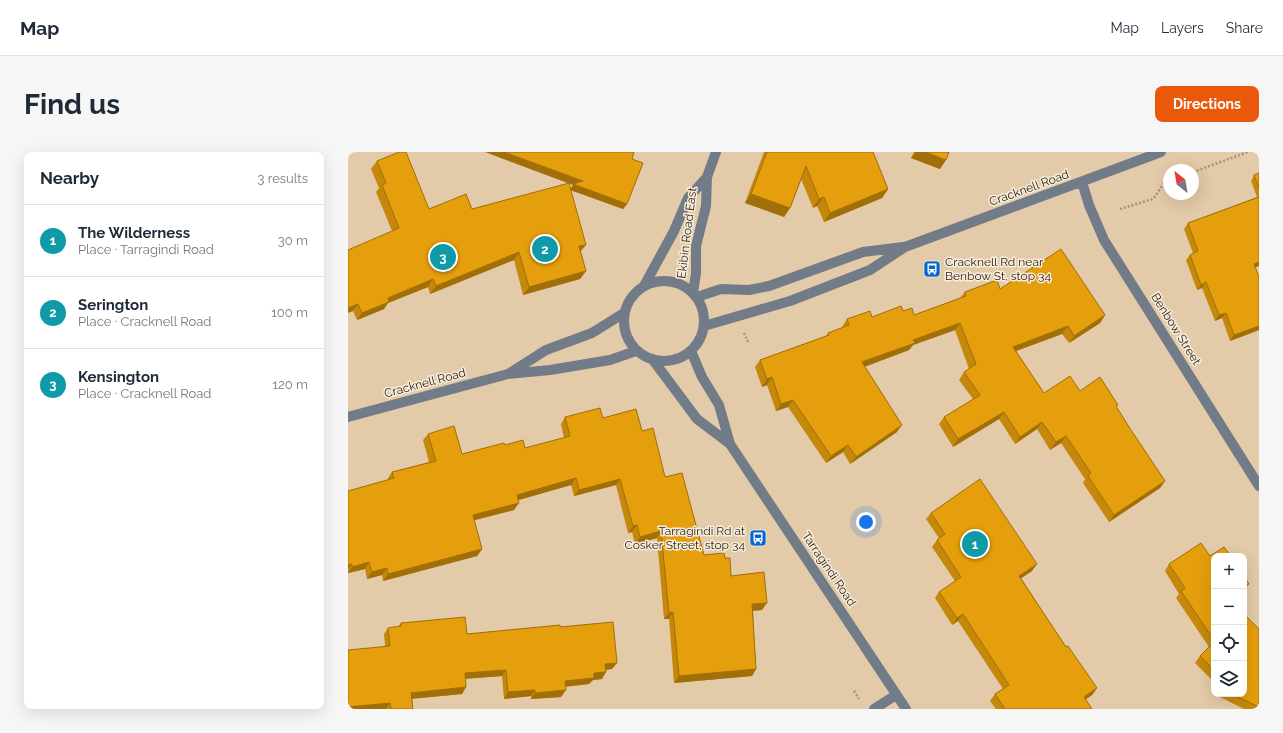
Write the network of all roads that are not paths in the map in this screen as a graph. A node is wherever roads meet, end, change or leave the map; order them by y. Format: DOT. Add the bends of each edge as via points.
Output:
graph roads {
  1 [pos="716,152"];
  2 [pos="1161,152"];
  3 [pos="707,177"];
  4 [pos="1082,182"];
  5 [pos="905,247"];
  6 [pos="644,286"];
  7 [pos="695,295"];
  8 [pos="624,313"];
  9 [pos="704,326"];
  10 [pos="636,351"];
  11 [pos="691,351"];
  12 [pos="653,360"];
  13 [pos="508,374"];
  14 [pos="348,417"];
  15 [pos="730,444"];
  16 [pos="1259,486"];
  17 [pos="896,695"];
  18 [pos="874,709"];
  19 [pos="906,709"];
  1 -- 3 [label="street, Ekibin Road East"];
  2 -- 4 [label="street, Cracknell Road"];
  3 -- 6 [label="street, Ekibin Road East" via="688,198"];
  3 -- 7 [label="street, Ekibin Road East" via="706,206 696,246"];
  4 -- 5 [label="street, Cracknell Road"];
  4 -- 16 [label="street, Benbow Street" via="1104,240"];
  5 -- 7 [label="street, Cracknell Road" via="863,252 769,286 750,290 721,289"];
  5 -- 9 [label="street, Cracknell Road" via="870,270 790,301"];
  6 -- 7 [label="street" via="656,281 670,281 682,285"];
  6 -- 8 [label="street" via="628,302"];
  7 -- 9 [label="street" via="704,316"];
  8 -- 10 [label="street" via="628,340"];
  8 -- 13 [label="street, Cracknell Road" via="592,333 546,350"];
  9 -- 11 [label="street" via="700,340"];
  10 -- 12 [label="street"];
  10 -- 13 [label="street, Cracknell Road" via="610,360"];
  11 -- 12 [label="street" via="680,358 667,361"];
  11 -- 15 [label="street, Tarragindi Road" via="702,377 719,405"];
  12 -- 15 [label="street, Tarragindi Road" via="697,419"];
  13 -- 14 [label="street, Cracknell Road"];
  15 -- 17 [label="street, Tarragindi Road"];
  17 -- 18 [label="street"];
  17 -- 19 [label="street, Tarragindi Road"];
}
